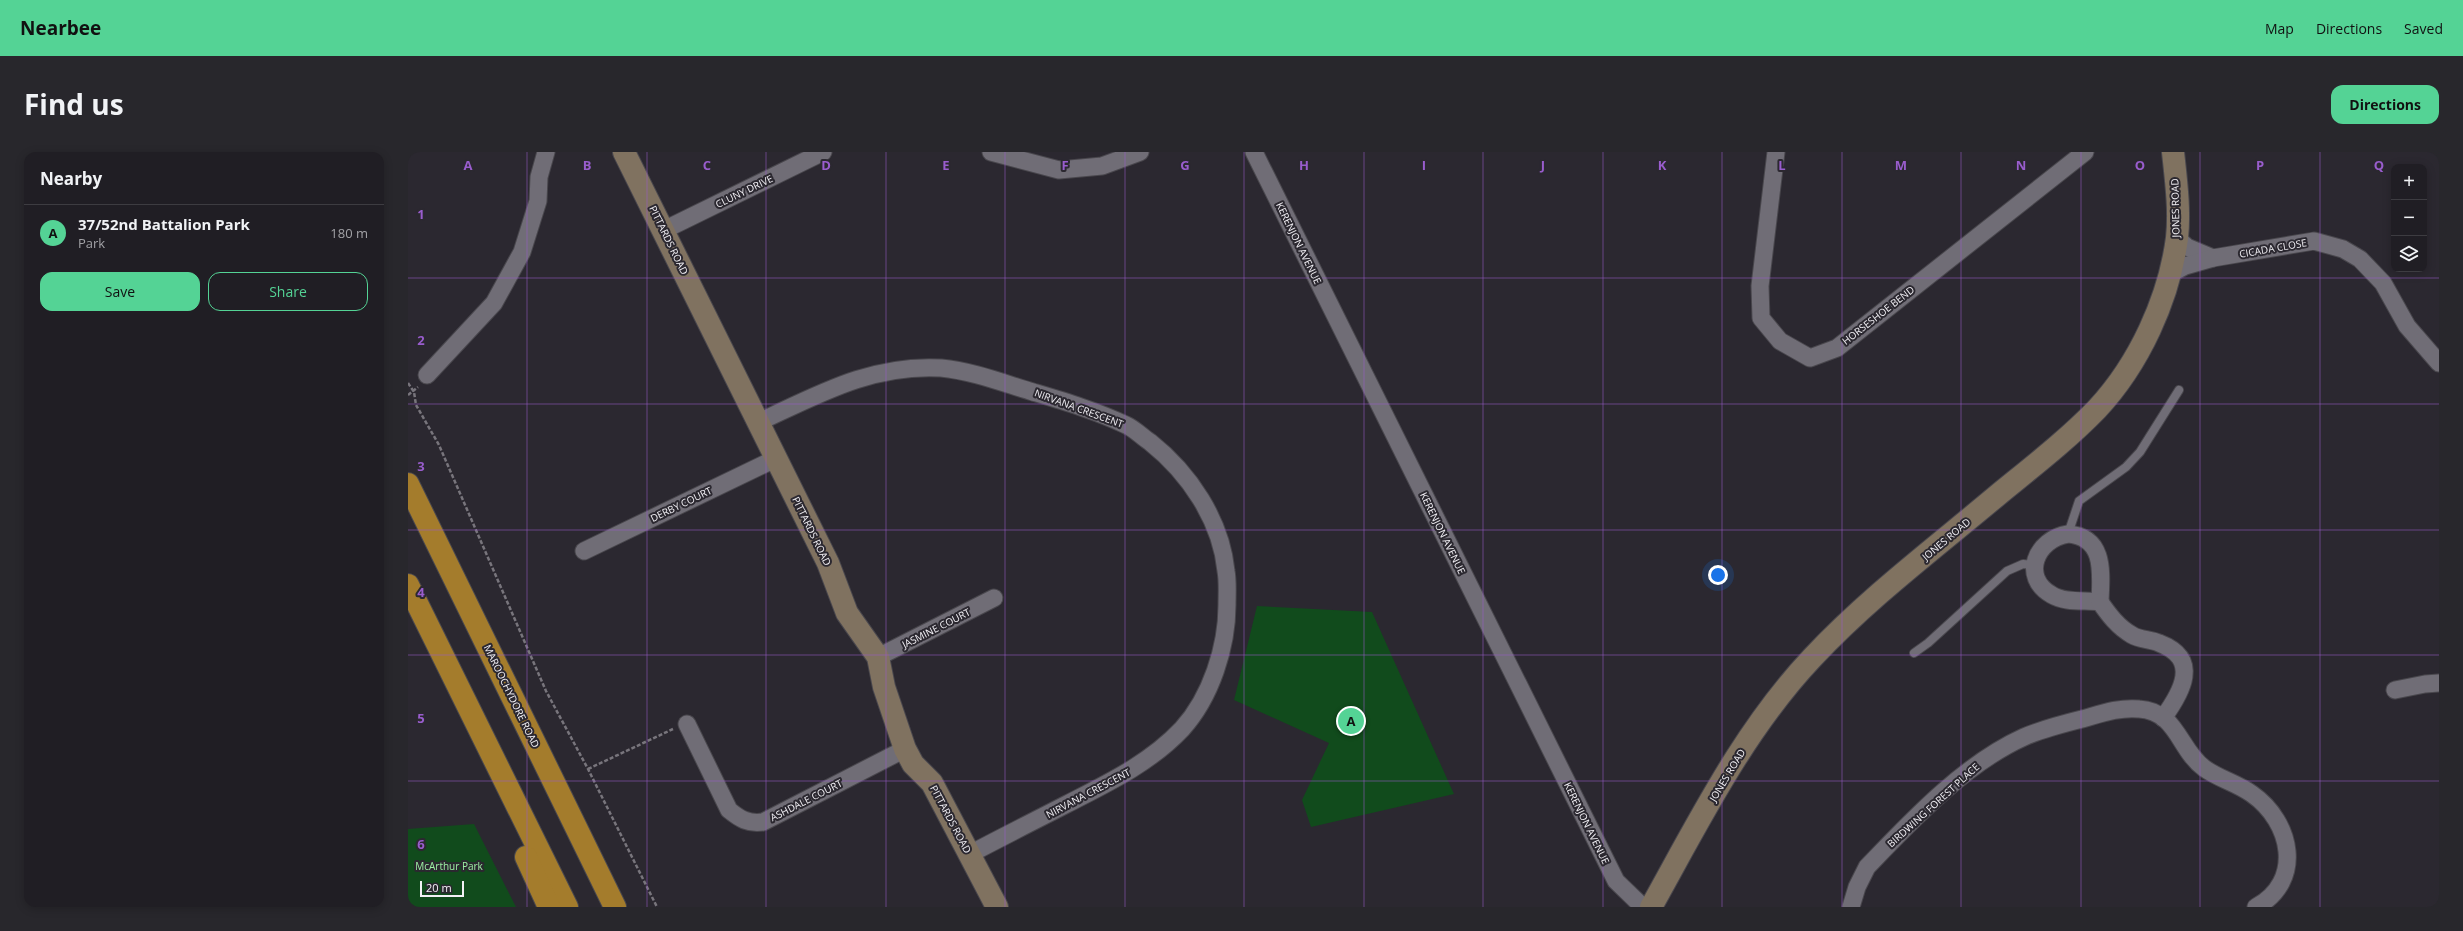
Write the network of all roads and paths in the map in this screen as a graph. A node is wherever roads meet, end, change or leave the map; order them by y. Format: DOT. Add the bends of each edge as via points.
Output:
graph roads {
  1 [pos="546,152"];
  2 [pos="624,152"];
  3 [pos="823,152"];
  4 [pos="991,152"];
  5 [pos="1140,152"];
  6 [pos="1254,152"];
  7 [pos="1776,152"];
  8 [pos="2085,152"];
  9 [pos="2173,152"];
  10 [pos="664,230"];
  11 [pos="2177,238"];
  12 [pos="2213,258"];
  13 [pos="2170,274"];
  14 [pos="2439,363"];
  15 [pos="427,375"];
  16 [pos="408,384"];
  17 [pos="2179,390"];
  18 [pos="414,392"];
  19 [pos="408,395"];
  20 [pos="759,422"];
  21 [pos="777,458"];
  22 [pos="408,484"];
  23 [pos="2068,534"];
  24 [pos="584,551"];
  25 [pos="2035,565"];
  26 [pos="408,585"];
  27 [pos="994,598"];
  28 [pos="2100,602"];
  29 [pos="1914,653"];
  30 [pos="878,657"];
  31 [pos="2439,684"];
  32 [pos="2395,690"];
  33 [pos="2163,718"];
  34 [pos="687,724"];
  35 [pos="905,750"];
  36 [pos="492,756"];
  37 [pos="588,769"];
  38 [pos="970,854"];
  39 [pos="549,907"];
  40 [pos="567,907"];
  41 [pos="616,907"];
  42 [pos="657,907"];
  43 [pos="997,907"];
  44 [pos="1643,907"];
  45 [pos="1651,907"];
  46 [pos="1851,907"];
  47 [pos="2256,907"];
  1 -- 15 [label="street" via="538,201 522,252 494,304"];
  2 -- 10 [label="main road, PITTARDS ROAD"];
  3 -- 10 [label="street, CLUNY DRIVE"];
  4 -- 5 [label="street" via="1059,170 1102,166"];
  6 -- 44 [label="street, KERENJON AVENUE" via="1616,881"];
  7 -- 8 [label="street, HORSESHOE BEND" via="1760,286 1761,318 1780,341 1810,358 1837,348"];
  9 -- 11 [label="main road, JONES ROAD"];
  10 -- 20 [label="main road, PITTARDS ROAD"];
  11 -- 12 [label="street" via="2187,247"];
  11 -- 13 [label="main road, JONES ROAD"];
  12 -- 13 [label="street, CICADA CLOSE" via="2185,266"];
  12 -- 14 [label="street, CICADA CLOSE" via="2314,241 2343,249 2360,259 2382,283 2407,326"];
  13 -- 45 [label="main road, JONES ROAD" via="2134,360 2098,408 2064,440 1871,601 1811,659 1762,721 1727,772"];
  16 -- 18 [label="path"];
  17 -- 23 [label="lane" via="2140,452 2126,467 2079,501"];
  18 -- 19 [label="path"];
  18 -- 37 [label="path" via="416,405 439,445 546,691"];
  20 -- 21 [label="main road, PITTARDS ROAD"];
  20 -- 38 [label="street, NIRVANA CRESCENT" via="854,379 875,374 896,370 942,368 987,378 1128,425 1166,454 1195,489 1214,524 1226,570 1227,621 1216,671 1183,728 1154,754 1124,775"];
  21 -- 24 [label="street, DERBY COURT"];
  21 -- 30 [label="main road, PITTARDS ROAD" via="828,563 847,613"];
  22 -- 41 [label="highway, MAROOCHYDORE ROAD"];
  23 -- 25 [label="street" via="2048,541 2040,549"];
  23 -- 28 [label="street" via="2092,544 2098,553 2101,565"];
  25 -- 28 [label="street" via="2038,582 2058,599"];
  25 -- 29 [label="lane" via="2023,564 2007,571"];
  26 -- 36 [label="highway"];
  27 -- 30 [label="street, JASMINE COURT"];
  28 -- 33 [label="street" via="2121,628 2133,636 2167,647 2177,654 2183,664 2185,674 2178,698"];
  30 -- 35 [label="main road, PITTARDS ROAD" via="884,687"];
  31 -- 32 [label="street"];
  33 -- 46 [label="street, BIRDWING FOREST PLACE" via="2140,709 2121,709 2052,727 2024,737 1996,752 1972,768 1946,791 1867,867 1857,886"];
  33 -- 47 [label="street, BIRDWING FOREST PLACE" via="2174,728 2192,757 2203,768 2254,794 2280,825 2287,844 2287,871 2284,881 2275,892"];
  34 -- 35 [label="street, ASHDALE COURT" via="729,810 740,820 754,824 763,822"];
  34 -- 37 [label="path"];
  35 -- 38 [label="main road, PITTARDS ROAD" via="913,764 932,783"];
  36 -- 39 [label="highway" via="495,789"];
  36 -- 40 [label="highway"];
  37 -- 42 [label="path"];
  38 -- 43 [label="main road, PITTARDS ROAD"];
}
